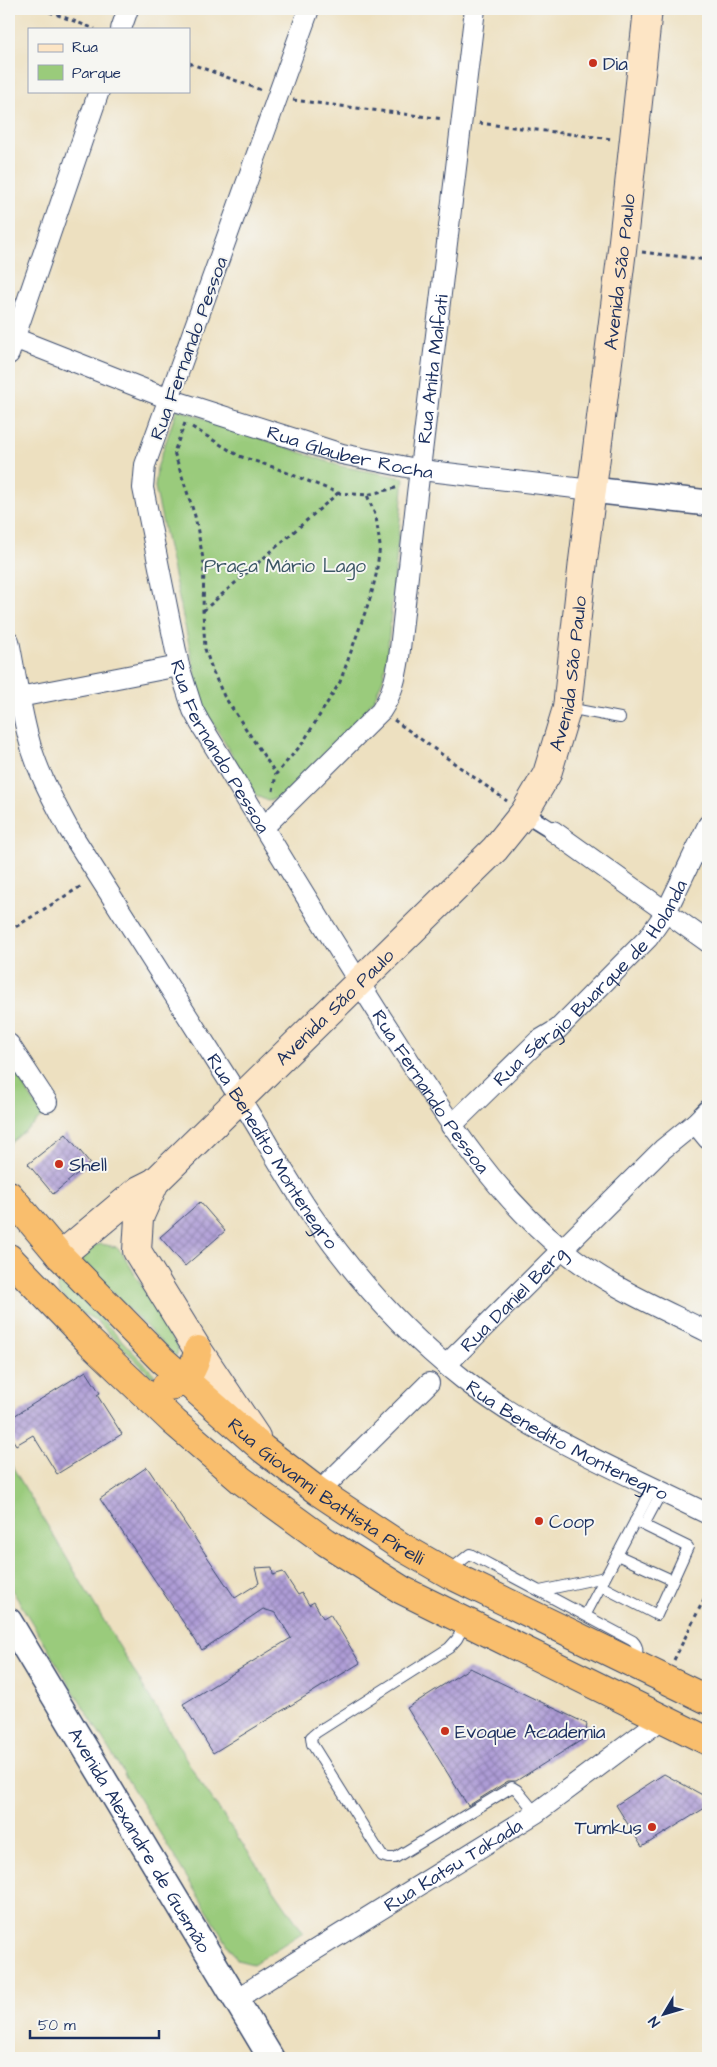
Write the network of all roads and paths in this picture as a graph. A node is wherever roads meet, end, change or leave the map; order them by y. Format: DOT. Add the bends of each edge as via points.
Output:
graph roads {
  1 [pos="42,9"];
  2 [pos="128,9"];
  3 [pos="309,9"];
  4 [pos="475,9"];
  5 [pos="648,9"];
  6 [pos="92,28"];
  7 [pos="121,28"];
  8 [pos="190,63"];
  9 [pos="99,92"];
  10 [pos="278,96"];
  11 [pos="463,121"];
  12 [pos="633,141"];
  13 [pos="622,250"];
  14 [pos="708,260"];
  15 [pos="11,343"];
  16 [pos="169,398"];
  17 [pos="162,419"];
  18 [pos="185,422"];
  19 [pos="421,470"];
  20 [pos="592,490"];
  21 [pos="338,493"];
  22 [pos="417,494"];
  23 [pos="368,496"];
  24 [pos="708,503"];
  25 [pos="203,611"];
  26 [pos="9,641"];
  27 [pos="179,666"];
  28 [pos="14,698"];
  29 [pos="567,708"];
  30 [pos="381,711"];
  31 [pos="620,718"];
  32 [pos="276,774"];
  33 [pos="279,813"];
  34 [pos="524,813"];
  35 [pos="708,825"];
  36 [pos="264,827"];
  37 [pos="553,830"];
  38 [pos="98,875"];
  39 [pos="666,912"];
  40 [pos="9,931"];
  41 [pos="708,942"];
  42 [pos="359,982"];
  43 [pos="9,1044"];
  44 [pos="240,1099"];
  45 [pos="48,1102"];
  46 [pos="701,1117"];
  47 [pos="451,1126"];
  48 [pos="708,1140"];
  49 [pos="156,1182"];
  50 [pos="9,1195"];
  51 [pos="92,1229"];
  52 [pos="563,1250"];
  53 [pos="137,1251"];
  54 [pos="60,1256"];
  55 [pos="9,1258"];
  56 [pos="46,1296"];
  57 [pos="708,1332"];
  58 [pos="89,1341"];
  59 [pos="198,1350"];
  60 [pos="446,1365"];
  61 [pos="183,1380"];
  62 [pos="429,1382"];
  63 [pos="263,1448"];
  64 [pos="658,1489"];
  65 [pos="319,1492"];
  66 [pos="708,1514"];
  67 [pos="639,1523"];
  68 [pos="617,1555"];
  69 [pos="451,1575"];
  70 [pos="672,1580"];
  71 [pos="603,1582"];
  72 [pos="540,1591"];
  73 [pos="708,1591"];
  74 [pos="586,1614"];
  75 [pos="466,1621"];
  76 [pos="9,1622"];
  77 [pos="635,1664"];
  78 [pos="665,1679"];
  79 [pos="708,1700"];
  80 [pos="662,1719"];
  81 [pos="708,1741"];
  82 [pos="536,1813"];
  83 [pos="236,1999"];
  84 [pos="266,2054"];
  1 -- 6 [label="path"];
  2 -- 7 [label="street"];
  3 -- 10 [label="street, Rua Fernando Pessoa"];
  4 -- 11 [label="street, Rua Anita Malfati"];
  5 -- 12 [label="main road, Avenida São Paulo"];
  8 -- 10 [label="path"];
  9 -- 15 [label="street"];
  10 -- 11 [label="path" via="302,102"];
  10 -- 16 [label="street, Rua Fernando Pessoa"];
  11 -- 12 [label="path"];
  11 -- 19 [label="street, Rua Anita Malfati"];
  12 -- 13 [label="main road, Avenida São Paulo"];
  13 -- 14 [label="path"];
  13 -- 20 [label="main road, Avenida São Paulo"];
  15 -- 16 [label="street, Rua Glauber Rocha"];
  16 -- 17 [label="street, Rua Fernando Pessoa"];
  16 -- 19 [label="street, Rua Glauber Rocha" via="342,454"];
  17 -- 18 [label="path" via="174,418"];
  17 -- 27 [label="street, Rua Fernando Pessoa" via="145,465 144,488"];
  18 -- 21 [label="path" via="239,456"];
  18 -- 25 [label="path" via="174,452 195,516 204,564"];
  19 -- 20 [label="street, Rua Glauber Rocha"];
  19 -- 22 [label="street, Rua Anita Malfati"];
  20 -- 24 [label="street, Rua Glauber Rocha"];
  20 -- 29 [label="main road, Avenida São Paulo"];
  21 -- 23 [label="path"];
  21 -- 25 [label="path"];
  22 -- 23 [label="path" via="404,486"];
  22 -- 30 [label="street, Rua Anita Malfati" via="395,683"];
  23 -- 32 [label="path" via="376,517 380,546 370,596 340,682 302,744"];
  25 -- 32 [label="path" via="205,649 212,672 237,718"];
  26 -- 28 [label="street, Rua Benedito Montenegro"];
  27 -- 28 [label="street"];
  27 -- 36 [label="street, Rua Fernando Pessoa" via="193,710"];
  28 -- 38 [label="street, Rua Benedito Montenegro" via="44,781 68,828"];
  29 -- 31 [label="lane"];
  29 -- 34 [label="main road, Avenida São Paulo" via="547,774"];
  30 -- 33 [label="street, Rua Anita Malfati"];
  30 -- 34 [label="path"];
  32 -- 33 [label="path" via="272,801"];
  33 -- 36 [label="street, Rua Anita Malfati"];
  34 -- 37 [label="street"];
  34 -- 42 [label="main road, Avenida São Paulo" via="495,850"];
  35 -- 39 [label="street, Rua Sérgio Buarque de Holanda"];
  36 -- 42 [label="street, Rua Fernando Pessoa"];
  37 -- 39 [label="street"];
  38 -- 40 [label="path"];
  38 -- 44 [label="street, Rua Benedito Montenegro"];
  39 -- 41 [label="street"];
  39 -- 47 [label="street, Rua Sérgio Buarque de Holanda" via="639,948 558,1029 538,1041"];
  42 -- 44 [label="main road, Avenida São Paulo"];
  42 -- 47 [label="street, Rua Fernando Pessoa"];
  43 -- 45 [label="street"];
  44 -- 49 [label="main road, Avenida São Paulo"];
  44 -- 60 [label="street, Rua Benedito Montenegro" via="312,1215 342,1256"];
  46 -- 48 [label="street"];
  46 -- 52 [label="street, Rua Daniel Berg" via="663,1149"];
  47 -- 52 [label="street, Rua Fernando Pessoa" via="495,1184"];
  49 -- 51 [label="main road, Avenida São Paulo" via="139,1190"];
  49 -- 53 [label="main road, Avenida São Paulo" via="139,1218"];
  50 -- 54 [label="highway, Rua Giovanni Battista Pirelli"];
  51 -- 53 [label="main road"];
  51 -- 54 [label="main road, Avenida São Paulo"];
  52 -- 57 [label="street, Rua Fernando Pessoa" via="607,1282"];
  52 -- 60 [label="street, Rua Daniel Berg"];
  53 -- 59 [label="main road"];
  54 -- 56 [label="highway" via="50,1274"];
  54 -- 61 [label="highway, Rua Giovanni Battista Pirelli"];
  55 -- 56 [label="highway, Rua Giovanni Battista Pirelli"];
  56 -- 58 [label="highway, Rua Giovanni Battista Pirelli"];
  58 -- 61 [label="highway" via="119,1351 150,1381 161,1386"];
  58 -- 75 [label="highway, Rua Giovanni Battista Pirelli" via="211,1455 279,1508 378,1576"];
  59 -- 61 [label="highway" via="196,1363"];
  59 -- 63 [label="main road"];
  60 -- 62 [label="street, Rua Daniel Berg"];
  60 -- 64 [label="street, Rua Benedito Montenegro" via="512,1413 563,1443"];
  61 -- 63 [label="highway, Rua Giovanni Battista Pirelli"];
  62 -- 65 [label="street, Rua Daniel Berg"];
  63 -- 65 [label="highway, Rua Giovanni Battista Pirelli"];
  64 -- 66 [label="street, Rua Benedito Montenegro"];
  64 -- 67 [label="lane"];
  65 -- 69 [label="highway, Rua Giovanni Battista Pirelli"];
  67 -- 68 [label="lane"];
  67 -- 70 [label="lane" via="688,1547"];
  68 -- 70 [label="lane"];
  68 -- 71 [label="lane"];
  69 -- 72 [label="lane" via="455,1566 470,1554"];
  69 -- 77 [label="highway, Rua Giovanni Battista Pirelli"];
  70 -- 71 [label="lane" via="657,1615"];
  71 -- 72 [label="lane"];
  71 -- 74 [label="lane"];
  72 -- 74 [label="lane"];
  73 -- 78 [label="path"];
  74 -- 77 [label="lane" via="637,1645"];
  75 -- 80 [label="highway, Rua Giovanni Battista Pirelli"];
  75 -- 82 [label="lane" via="450,1648 316,1732 311,1737 312,1744 382,1856 388,1858 395,1858 512,1787"];
  76 -- 83 [label="street, Avenida Alexandre de Gusmão"];
  77 -- 78 [label="highway, Rua Giovanni Battista Pirelli"];
  78 -- 79 [label="highway, Rua Giovanni Battista Pirelli"];
  80 -- 81 [label="highway, Rua Giovanni Battista Pirelli"];
  80 -- 82 [label="street, Rua Katsu Takada"];
  82 -- 83 [label="street, Rua Katsu Takada"];
  83 -- 84 [label="street, Avenida Alexandre de Gusmão"];
}
